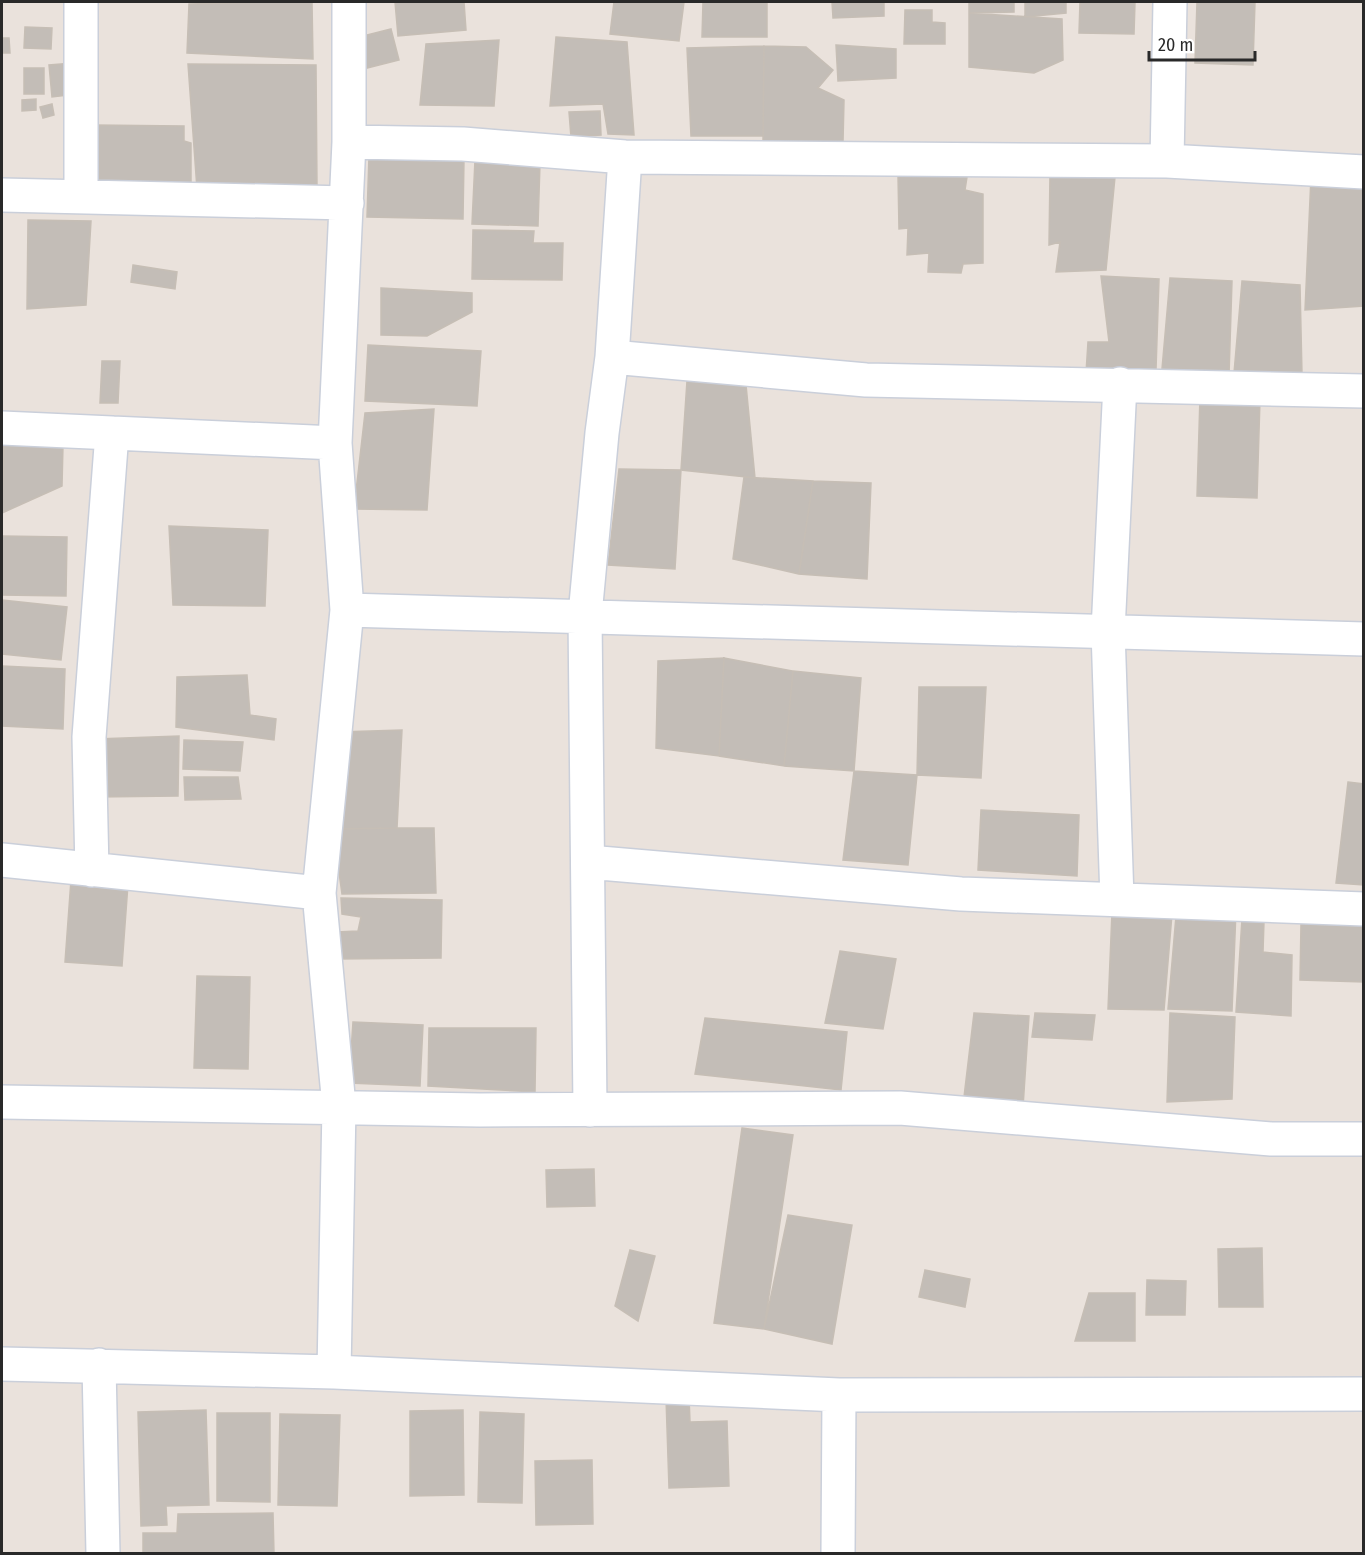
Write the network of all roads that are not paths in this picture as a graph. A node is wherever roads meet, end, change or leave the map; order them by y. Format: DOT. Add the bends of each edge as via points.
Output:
graph roads {
  1 [pos="81,2"];
  2 [pos="349,2"];
  3 [pos="1170,2"];
  4 [pos="349,142"];
  5 [pos="625,157"];
  6 [pos="1167,160"];
  7 [pos="1364,172"];
  8 [pos="2,195"];
  9 [pos="81,196"];
  10 [pos="347,203"];
  11 [pos="612,357"];
  12 [pos="1120,384"];
  13 [pos="1364,391"];
  14 [pos="2,428"];
  15 [pos="112,433"];
  16 [pos="335,443"];
  17 [pos="347,610"];
  18 [pos="585,615"];
  19 [pos="1108,631"];
  20 [pos="1364,639"];
  21 [pos="2,860"];
  22 [pos="588,862"];
  23 [pos="92,870"];
  24 [pos="319,893"];
  25 [pos="1117,899"];
  26 [pos="1364,909"];
  27 [pos="2,1102"];
  28 [pos="339,1106"];
  29 [pos="590,1110"];
  30 [pos="1364,1139"];
  31 [pos="2,1364"];
  32 [pos="99,1365"];
  33 [pos="334,1372"];
  34 [pos="1364,1394"];
  35 [pos="839,1395"];
  36 [pos="103,1554"];
  37 [pos="838,1554"];
  1 -- 9 [label="street"];
  2 -- 4 [label="street"];
  3 -- 6 [label="street"];
  4 -- 5 [label="street" via="463,144"];
  4 -- 10 [label="street"];
  5 -- 6 [label="street"];
  5 -- 11 [label="street"];
  6 -- 7 [label="street"];
  8 -- 9 [label="street"];
  9 -- 10 [label="street"];
  10 -- 16 [label="street"];
  11 -- 12 [label="street" via="866,380"];
  11 -- 18 [label="street"];
  12 -- 13 [label="street"];
  12 -- 19 [label="street"];
  14 -- 15 [label="street"];
  15 -- 16 [label="street"];
  15 -- 23 [label="street" via="89,737"];
  16 -- 17 [label="street"];
  17 -- 18 [label="street"];
  17 -- 24 [label="street"];
  18 -- 19 [label="street"];
  18 -- 22 [label="street"];
  19 -- 20 [label="street"];
  19 -- 25 [label="street"];
  21 -- 23 [label="street"];
  22 -- 25 [label="street" via="961,894"];
  22 -- 29 [label="street"];
  23 -- 24 [label="street"];
  24 -- 28 [label="street"];
  25 -- 26 [label="street"];
  27 -- 28 [label="street"];
  28 -- 29 [label="street"];
  28 -- 33 [label="street"];
  29 -- 30 [label="street" via="900,1108 1259,1138"];
  31 -- 32 [label="street"];
  32 -- 33 [label="street"];
  32 -- 36 [label="street"];
  33 -- 35 [label="street"];
  34 -- 35 [label="street"];
  35 -- 37 [label="street"];
}
